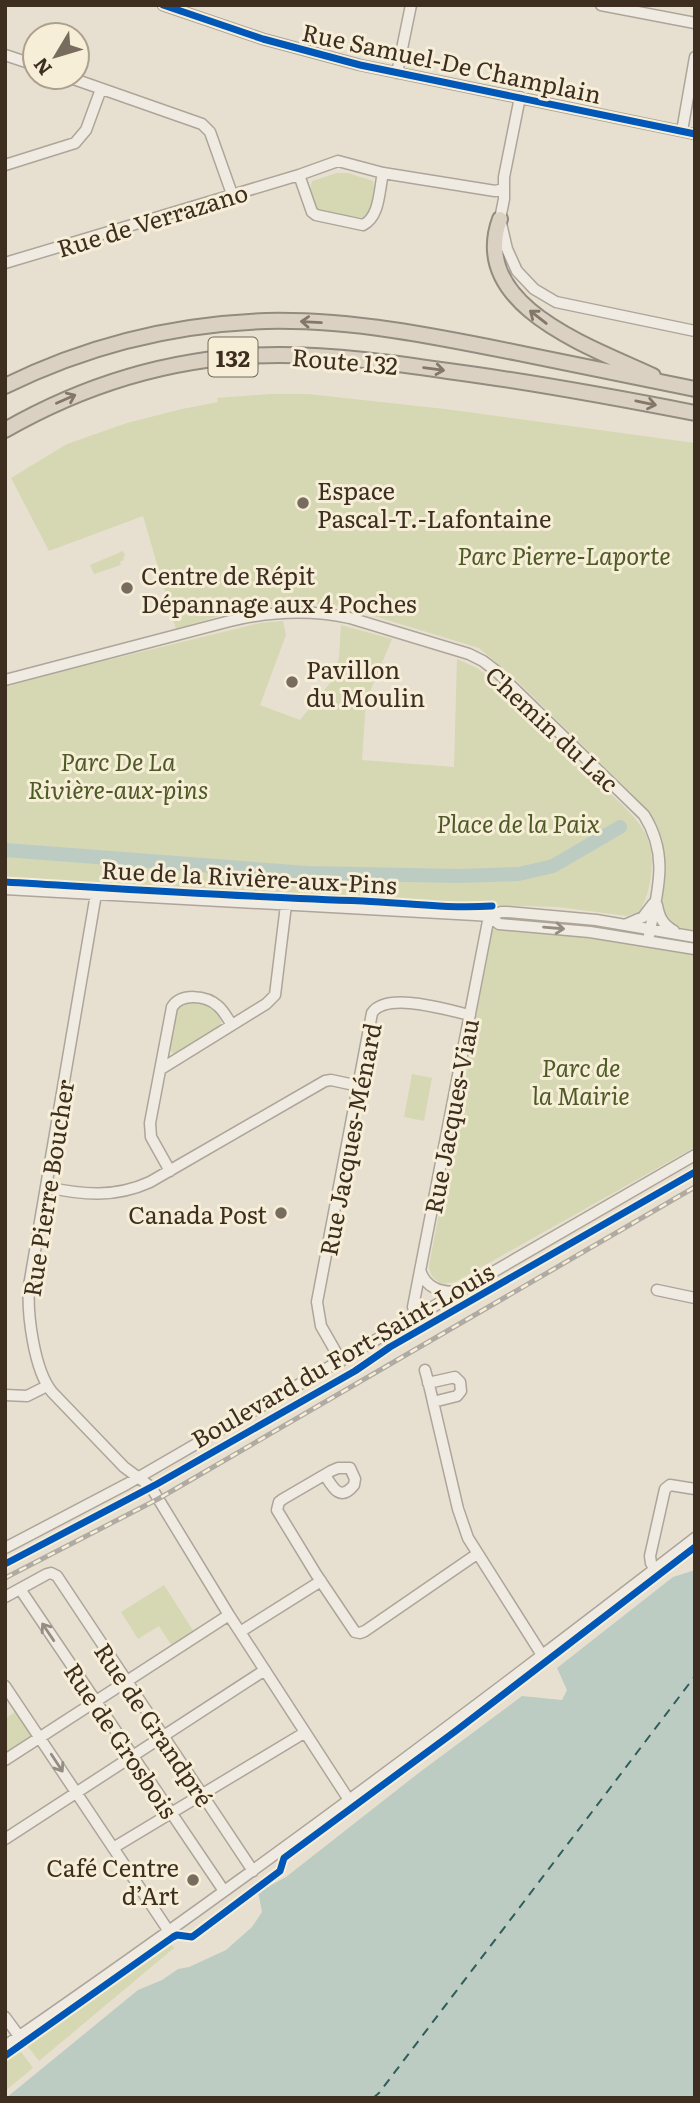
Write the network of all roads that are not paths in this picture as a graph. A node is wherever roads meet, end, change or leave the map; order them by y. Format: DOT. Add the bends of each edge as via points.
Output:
graph roads {
  1 [pos="163,5"];
  2 [pos="411,5"];
  3 [pos="601,5"];
  4 [pos="695,23"];
  5 [pos="695,57"];
  6 [pos="397,73"];
  7 [pos="91,86"];
  8 [pos="100,89"];
  9 [pos="520,97"];
  10 [pos="682,131"];
  11 [pos="695,134"];
  12 [pos="5,165"];
  13 [pos="383,173"];
  14 [pos="299,176"];
  15 [pos="504,189"];
  16 [pos="232,194"];
  17 [pos="500,219"];
  18 [pos="5,263"];
  19 [pos="695,331"];
  20 [pos="674,385"];
  21 [pos="5,386"];
  22 [pos="695,389"];
  23 [pos="695,413"];
  24 [pos="5,430"];
  25 [pos="5,680"];
  26 [pos="5,889"];
  27 [pos="96,894"];
  28 [pos="655,898"];
  29 [pos="286,905"];
  30 [pos="489,916"];
  31 [pos="626,924"];
  32 [pos="650,929"];
  33 [pos="681,934"];
  34 [pos="695,937"];
  35 [pos="648,941"];
  36 [pos="695,949"];
  37 [pos="470,1015"];
  38 [pos="232,1025"];
  39 [pos="161,1069"];
  40 [pos="359,1086"];
  41 [pos="695,1155"];
  42 [pos="170,1171"];
  43 [pos="46,1187"];
  44 [pos="420,1270"];
  45 [pos="463,1290"];
  46 [pos="657,1290"];
  47 [pos="695,1298"];
  48 [pos="418,1316"];
  49 [pos="341,1361"];
  50 [pos="425,1370"];
  51 [pos="428,1383"];
  52 [pos="47,1386"];
  53 [pos="5,1395"];
  54 [pos="433,1402"];
  55 [pos="325,1475"];
  56 [pos="138,1478"];
  57 [pos="695,1489"];
  58 [pos="695,1538"];
  59 [pos="5,1548"];
  60 [pos="477,1554"];
  61 [pos="655,1570"];
  62 [pos="321,1581"];
  63 [pos="20,1589"];
  64 [pos="5,1597"];
  65 [pos="229,1615"];
  66 [pos="240,1632"];
  67 [pos="542,1655"];
  68 [pos="265,1671"];
  69 [pos="127,1682"];
  70 [pos="5,1686"];
  71 [pos="96,1702"];
  72 [pos="304,1733"];
  73 [pos="40,1737"];
  74 [pos="164,1737"];
  75 [pos="132,1757"];
  76 [pos="5,1760"];
  77 [pos="76,1793"];
  78 [pos="203,1794"];
  79 [pos="349,1800"];
  80 [pos="172,1813"];
  81 [pos="5,1839"];
  82 [pos="113,1848"];
  83 [pos="253,1871"];
  84 [pos="224,1891"];
  85 [pos="169,1930"];
  86 [pos="5,2017"];
  87 [pos="19,2036"];
  88 [pos="5,2046"];
  1 -- 6 [label="street, Rue Samuel-De Champlain" via="263,39"];
  2 -- 6 [label="street"];
  3 -- 4 [label="street"];
  5 -- 10 [label="street"];
  6 -- 9 [label="street, Rue Samuel-De Champlain"];
  7 -- 8 [label="street"];
  8 -- 12 [label="street" via="86,130 75,143"];
  8 -- 16 [label="street" via="202,124 210,132"];
  9 -- 10 [label="street, Rue Samuel-De Champlain"];
  9 -- 15 [label="street"];
  10 -- 11 [label="street, Rue Samuel-De Champlain"];
  13 -- 14 [label="street, Rue de Verrazano" via="338,162"];
  13 -- 14 [label="street" via="374,215 363,225 312,212"];
  13 -- 15 [label="street, Rue de Verrazano"];
  14 -- 16 [label="street, Rue de Verrazano"];
  15 -- 17 [label="street"];
  16 -- 18 [label="street, Rue de Verrazano"];
  17 -- 19 [label="street" via="520,275 540,293 563,303"];
  20 -- 17 [label="highway, one-way" via="571,338 526,307 509,287 495,252"];
  20 -- 21 [label="highway, Route 132 / 132, one-way" via="403,332 274,321 204,326 125,341"];
  20 -- 22 [label="highway, Route 132 / 132"];
  24 -- 23 [label="highway, Route 132 / 132, one-way" via="57,403 130,376 207,360 276,355 474,374"];
  25 -- 28 [label="street, Chemin du Lac" via="230,621 290,611 351,618 461,652 496,671 644,815 660,853"];
  26 -- 27 [label="street, Rue de la Rivière-aux-Pins"];
  27 -- 29 [label="street, Rue de la Rivière-aux-Pins"];
  27 -- 43 [label="street, Rue Pierre Boucher"];
  28 -- 31 [label="street" via="647,913"];
  28 -- 32 [label="street, Chemin du Lac"];
  28 -- 33 [label="street" via="663,923"];
  29 -- 30 [label="street, Rue de la Rivière-aux-Pins"];
  29 -- 38 [label="street" via="275,995"];
  30 -- 31 [label="street, Rue de la Rivière-aux-Pins" via="507,912"];
  30 -- 35 [label="street, Rue de la Rivière-aux-Pins, one-way" via="499,924"];
  30 -- 37 [label="street, Rue Jacques-Viau"];
  31 -- 32 [label="street, Rue de la Rivière-aux-Pins"];
  32 -- 33 [label="street, Rue de la Rivière-aux-Pins"];
  32 -- 35 [label="street, Chemin du Lac"];
  33 -- 34 [label="street, Rue de la Rivière-aux-Pins"];
  35 -- 36 [label="street, Rue de la Rivière-aux-Pins"];
  37 -- 40 [label="street, Rue Jacques-Ménard" via="421,1004 383,1003 376,1007"];
  37 -- 44 [label="street, Rue Jacques-Viau"];
  38 -- 39 [label="street"];
  38 -- 39 [label="street" via="210,1000 186,997 176,1001"];
  39 -- 42 [label="street" via="151,1130"];
  40 -- 42 [label="street" via="325,1081"];
  40 -- 49 [label="street, Rue Jacques-Ménard" via="317,1302 321,1326"];
  41 -- 45 [label="street, Boulevard du Fort-Saint-Louis"];
  42 -- 43 [label="street" via="141,1186 108,1195"];
  43 -- 52 [label="street, Rue Pierre Boucher" via="28,1298 29,1324"];
  44 -- 45 [label="street" via="423,1279 440,1291"];
  44 -- 48 [label="street, Rue Jacques-Viau" via="413,1307"];
  45 -- 48 [label="street, Boulevard du Fort-Saint-Louis"];
  46 -- 47 [label="street"];
  48 -- 49 [label="street, Boulevard du Fort-Saint-Louis"];
  49 -- 56 [label="street, Boulevard du Fort-Saint-Louis"];
  50 -- 51 [label="street"];
  51 -- 54 [label="street"];
  51 -- 54 [label="street" via="451,1377 460,1382 460,1394"];
  52 -- 53 [label="street" via="27,1396"];
  52 -- 56 [label="street, Rue Pierre Boucher"];
  54 -- 60 [label="street" via="457,1509"];
  55 -- 62 [label="street" via="277,1506 279,1517"];
  56 -- 59 [label="street, Boulevard du Fort-Saint-Louis"];
  56 -- 65 [label="street, Rue Pierre Boucher" via="151,1488"];
  57 -- 61 [label="street" via="670,1485 665,1489 650,1556"];
  58 -- 61 [label="street"];
  60 -- 62 [label="street" via="365,1631 355,1632"];
  60 -- 67 [label="street"];
  61 -- 67 [label="street"];
  62 -- 66 [label="street"];
  63 -- 64 [label="street"];
  63 -- 69 [label="street, Rue de Grandpré" via="47,1574 57,1576"];
  71 -- 63 [label="street, Rue de Grosbois, one-way"];
  65 -- 66 [label="street, Rue Pierre Boucher"];
  65 -- 69 [label="street"];
  66 -- 68 [label="street, Rue Pierre Boucher"];
  67 -- 79 [label="street"];
  68 -- 72 [label="street, Rue Pierre Boucher"];
  68 -- 74 [label="street"];
  69 -- 71 [label="street"];
  69 -- 74 [label="street, Rue de Grandpré"];
  70 -- 73 [label="street"];
  71 -- 73 [label="street"];
  71 -- 75 [label="street, Rue de Grosbois"];
  72 -- 78 [label="street"];
  72 -- 79 [label="street, Rue Pierre Boucher"];
  73 -- 76 [label="street"];
  73 -- 77 [label="street, one-way"];
  74 -- 75 [label="street"];
  74 -- 78 [label="street, Rue de Grandpré"];
  75 -- 77 [label="street"];
  75 -- 80 [label="street, Rue de Grosbois"];
  77 -- 81 [label="street"];
  77 -- 82 [label="street"];
  78 -- 80 [label="street"];
  78 -- 83 [label="street, Rue de Grandpré"];
  79 -- 83 [label="street"];
  80 -- 82 [label="street"];
  80 -- 84 [label="street, Rue de Grosbois"];
  82 -- 85 [label="street"];
  83 -- 84 [label="street"];
  84 -- 85 [label="street"];
  85 -- 87 [label="street"];
  86 -- 87 [label="street"];
  87 -- 88 [label="street"];
}
